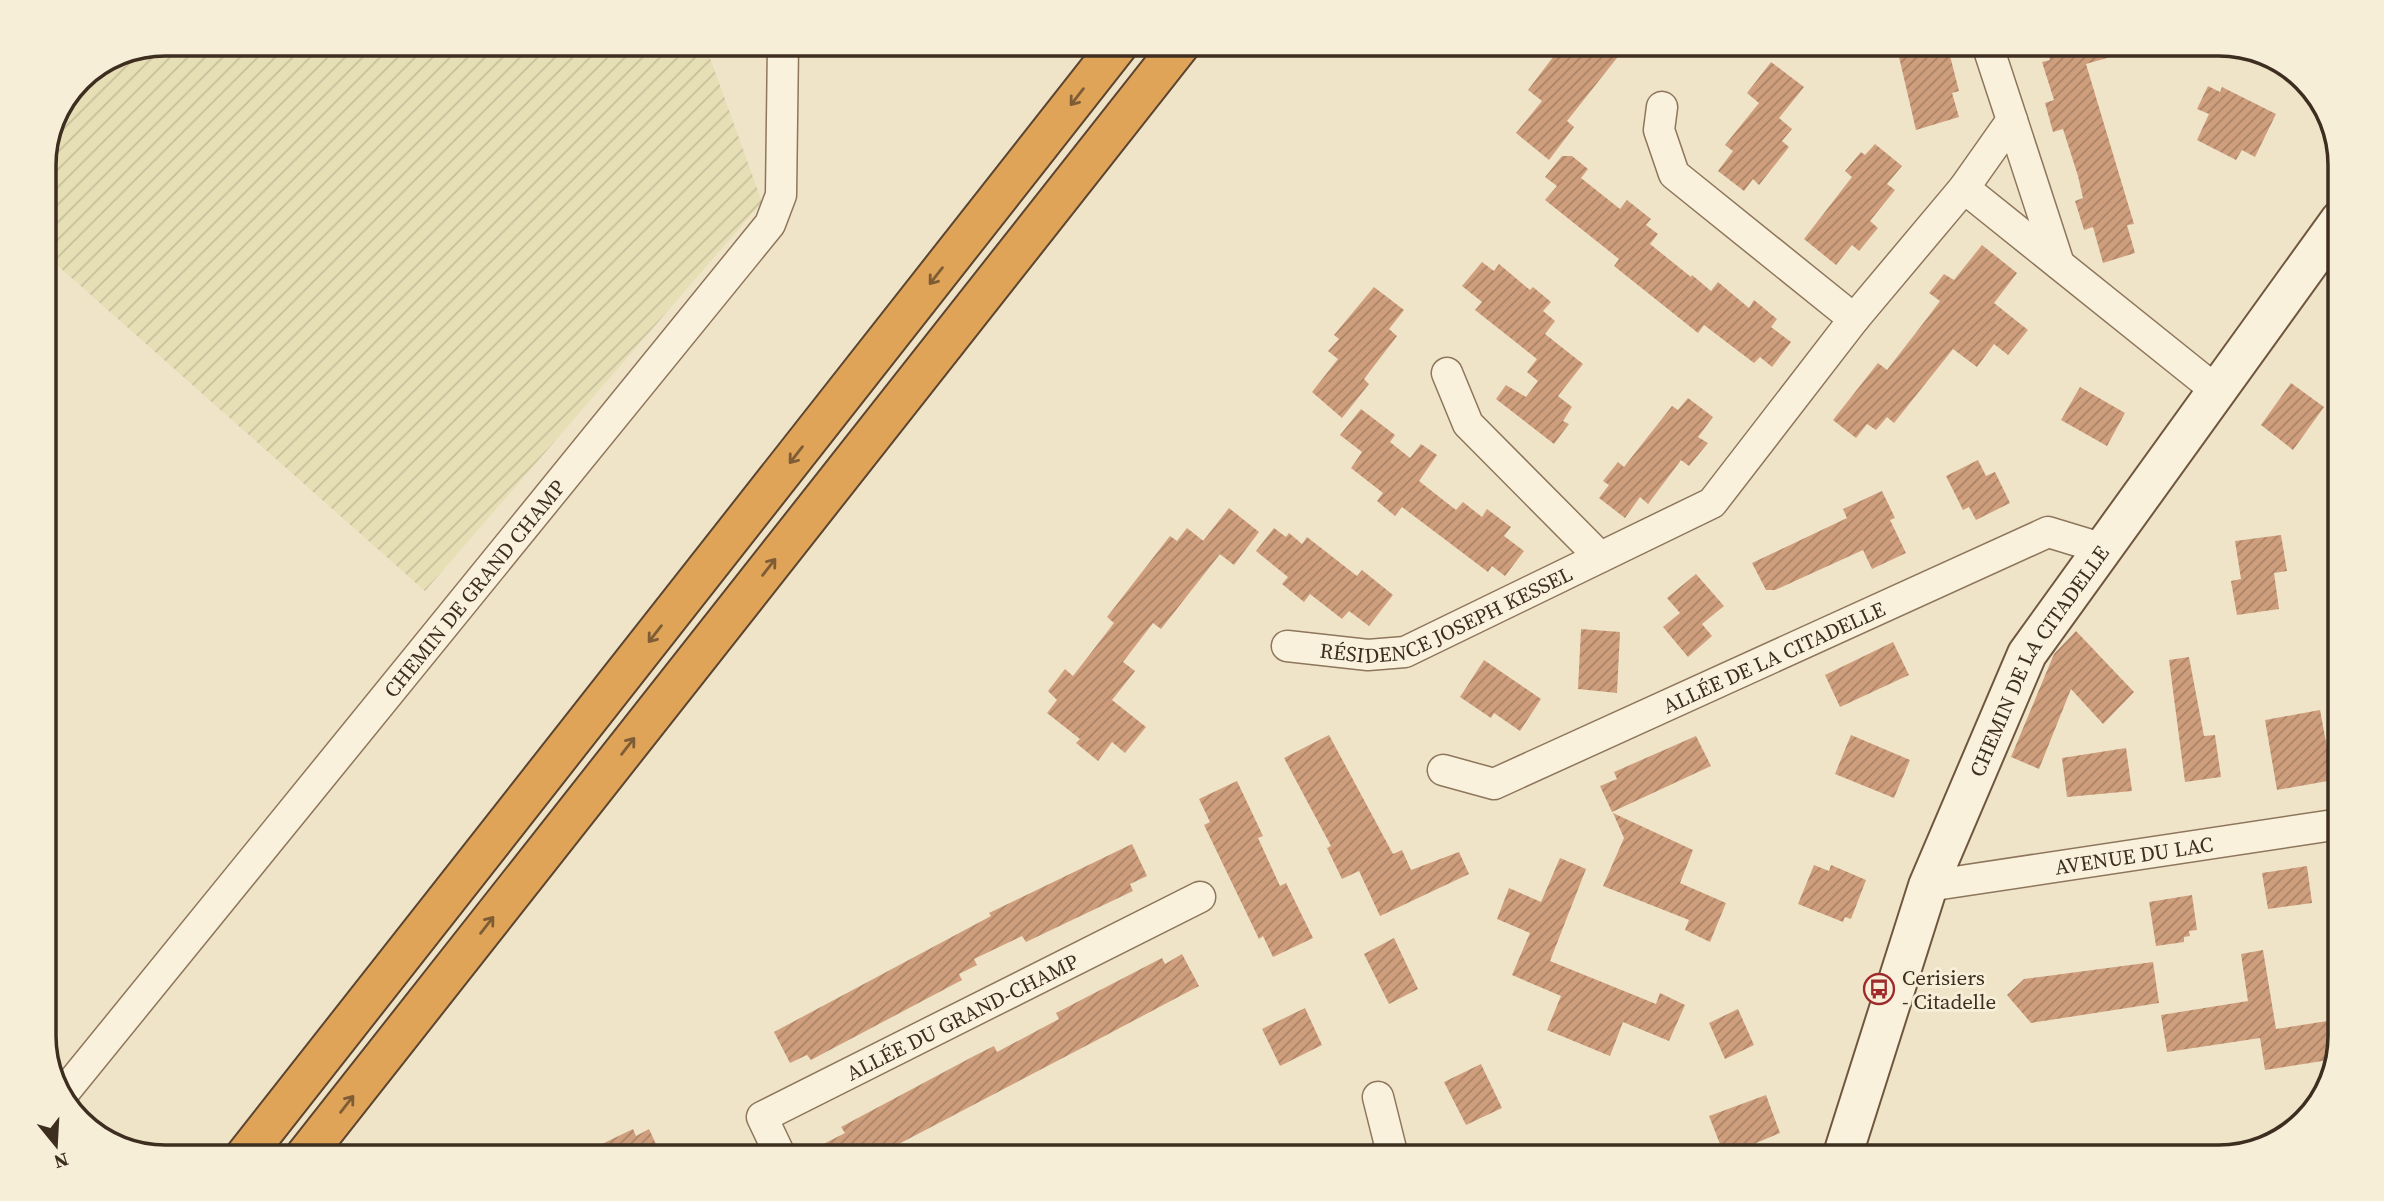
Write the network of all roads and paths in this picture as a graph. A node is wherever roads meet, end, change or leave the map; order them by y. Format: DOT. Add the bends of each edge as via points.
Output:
graph roads {
  1 [pos="783,56"];
  2 [pos="1110,56"];
  3 [pos="1172,56"];
  4 [pos="1991,56"];
  5 [pos="1662,107"];
  6 [pos="2012,120"];
  7 [pos="1964,188"];
  8 [pos="2328,237"];
  9 [pos="2059,264"];
  10 [pos="1854,319"];
  11 [pos="1447,373"];
  12 [pos="2217,391"];
  13 [pos="2104,549"];
  14 [pos="1600,557"];
  15 [pos="1287,646"];
  16 [pos="1443,770"];
  17 [pos="2328,826"];
  18 [pos="1928,886"];
  19 [pos="1200,897"];
  20 [pos="69,1087"];
  21 [pos="1378,1097"];
  22 [pos="253,1145"];
  23 [pos="313,1145"];
  24 [pos="775,1145"];
  25 [pos="1390,1145"];
  26 [pos="1846,1145"];
  1 -- 20 [label="street, CHEMIN DE GRAND CHAMP" via="781,195 770,224"];
  2 -- 22 [label="highway, one-way"];
  23 -- 3 [label="highway, one-way"];
  4 -- 6 [label="street"];
  5 -- 10 [label="street" via="1659,130 1674,174"];
  6 -- 7 [label="street, RÉSIDENCE JOSEPH KESSEL"];
  6 -- 9 [label="street"];
  7 -- 9 [label="street"];
  7 -- 10 [label="street, RÉSIDENCE JOSEPH KESSEL"];
  8 -- 12 [label="street, CHEMIN DE LA CITADELLE"];
  9 -- 12 [label="street"];
  10 -- 14 [label="street, RÉSIDENCE JOSEPH KESSEL" via="1712,503"];
  11 -- 14 [label="street, RÉSIDENCE JOSEPH KESSEL" via="1468,424"];
  12 -- 13 [label="street, CHEMIN DE LA CITADELLE"];
  13 -- 16 [label="street, ALLÉE DE LA CITADELLE" via="2048,532 1494,784"];
  13 -- 18 [label="street, CHEMIN DE LA CITADELLE" via="2027,654"];
  14 -- 15 [label="street, RÉSIDENCE JOSEPH KESSEL" via="1405,652 1368,655"];
  17 -- 18 [label="street, AVENUE DU LAC"];
  18 -- 26 [label="street, CHEMIN DE LA CITADELLE"];
  19 -- 24 [label="street, ALLÉE DU GRAND-CHAMP" via="762,1116"];
  21 -- 25 [label="street"];
}
